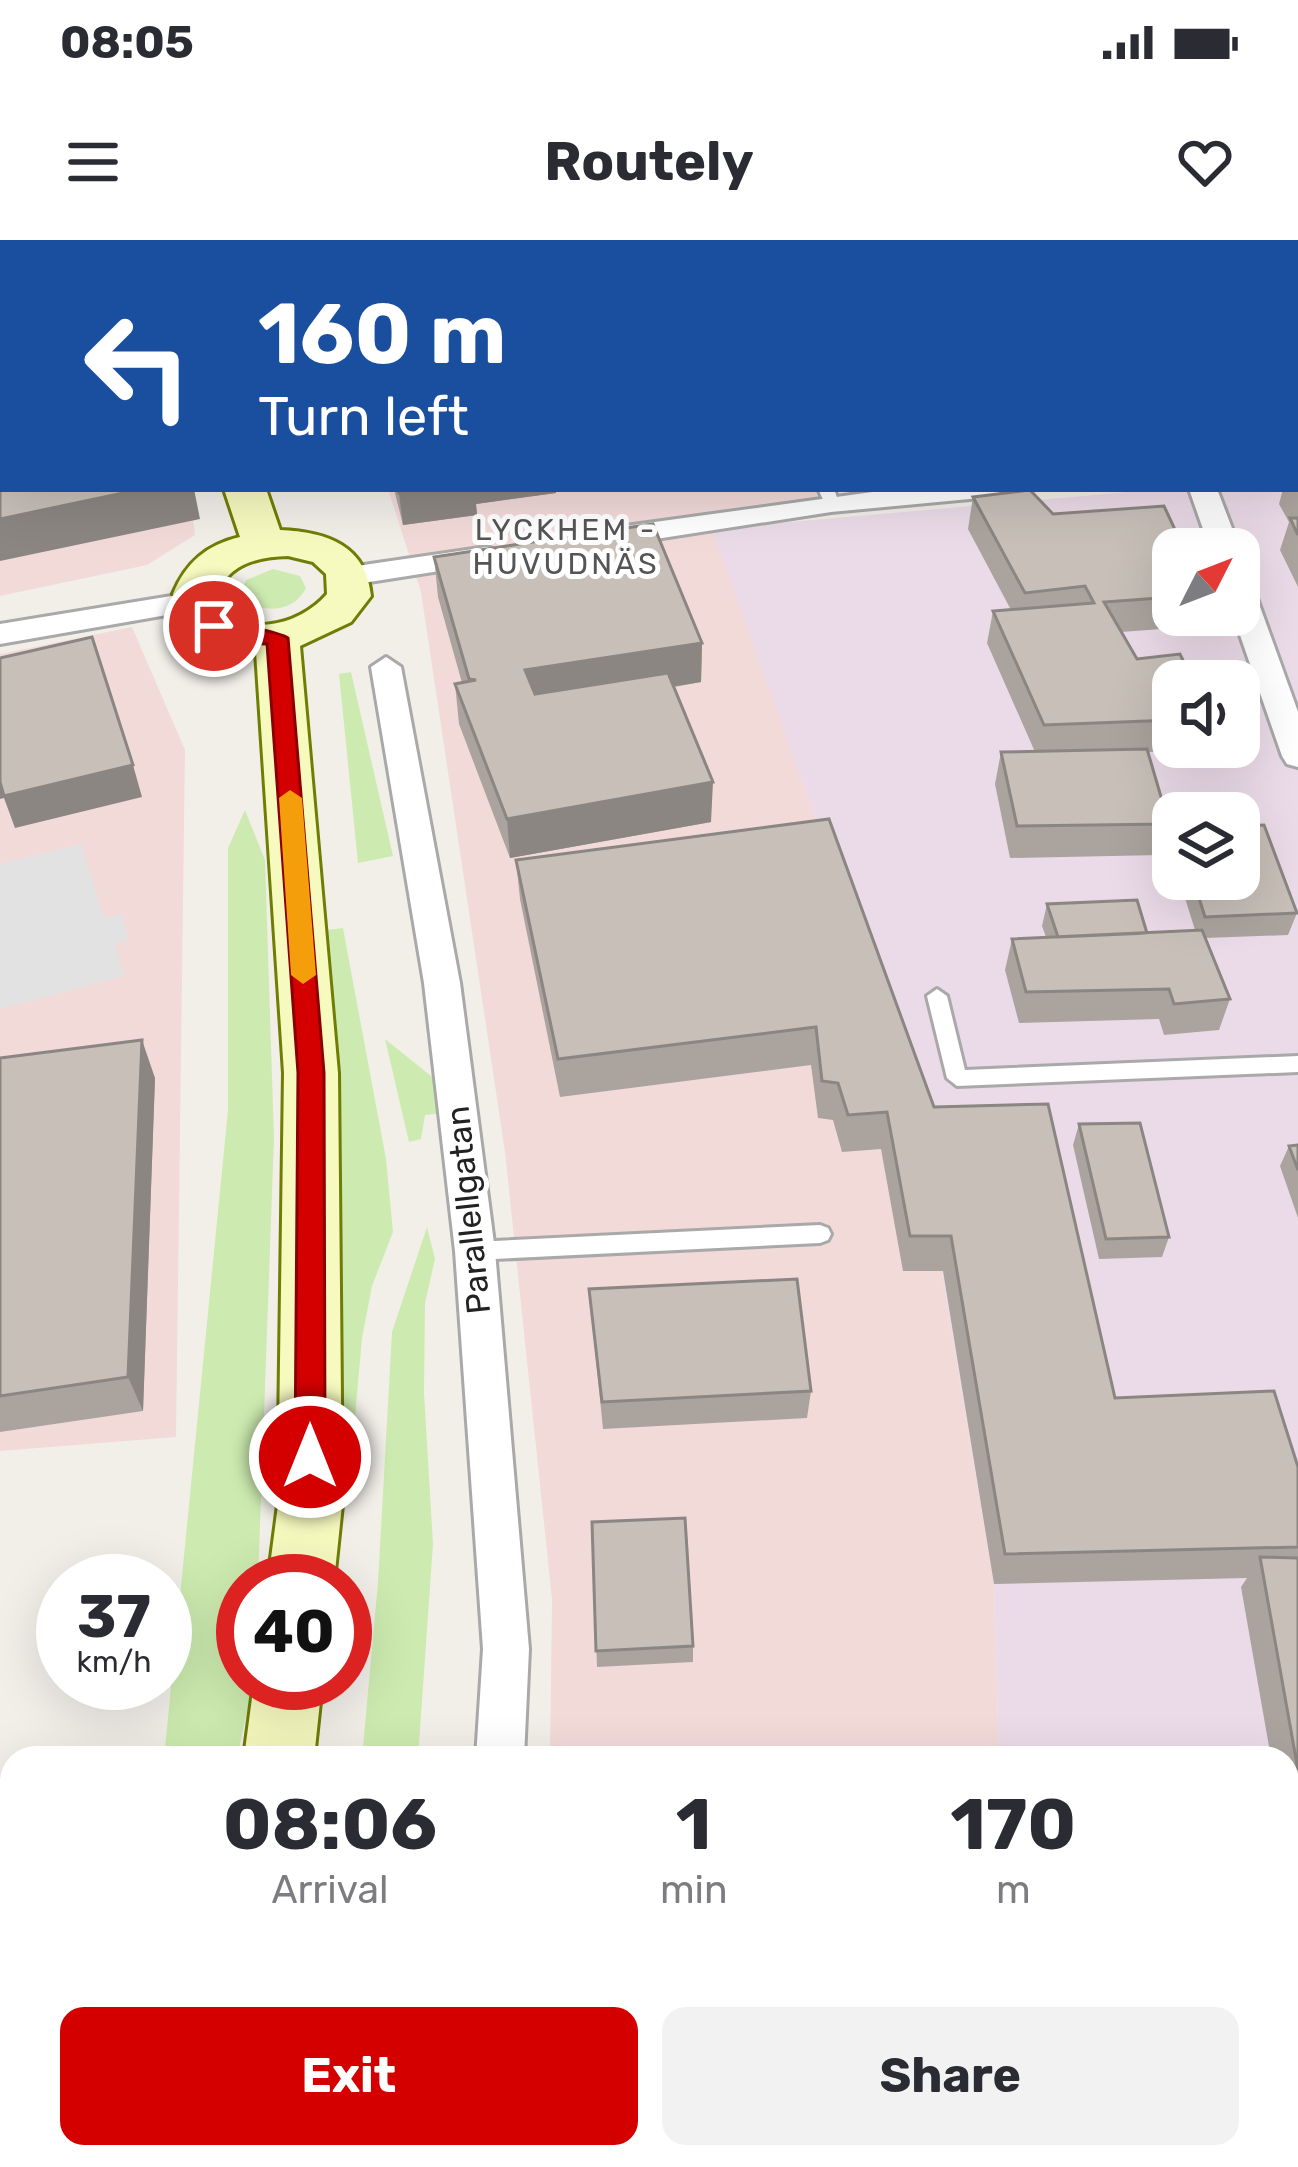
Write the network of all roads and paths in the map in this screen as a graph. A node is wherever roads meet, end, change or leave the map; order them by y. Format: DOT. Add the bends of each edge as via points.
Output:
graph roads {
  1 [pos="246,492"];
  2 [pos="921,492"];
  3 [pos="1204,492"];
  4 [pos="828,496"];
  5 [pos="1217,528"];
  6 [pos="583,542"];
  7 [pos="265,544"];
  8 [pos="515,552"];
  9 [pos="350,576"];
  10 [pos="196,601"];
  11 [pos="0,634"];
  12 [pos="1255,636"];
  13 [pos="277,638"];
  14 [pos="386,667"];
  15 [pos="1298,755"];
  16 [pos="937,996"];
  17 [pos="1298,1064"];
  18 [pos="820,1234"];
  19 [pos="475,1251"];
  20 [pos="304,1554"];
  21 [pos="285,1710"];
  22 [pos="280,1746"];
  23 [pos="501,1746"];
  1 -- 7 [label="street"];
  2 -- 4 [label="street"];
  3 -- 5 [label="street"];
  4 -- 6 [label="street"];
  7 -- 9 [label="street" via="319,549"];
  7 -- 10 [label="street" via="209,568"];
  8 -- 9 [label="street"];
  9 -- 13 [label="street" via="349,596 334,616"];
  10 -- 11 [label="street"];
  10 -- 13 [label="street" via="222,630"];
  12 -- 15 [label="street"];
  13 -- 20 [label="street" via="311,1073"];
  14 -- 19 [label="street, Parallellgatan" via="442,983"];
  16 -- 17 [label="lane" via="957,1078"];
  18 -- 19 [label="lane"];
  19 -- 23 [label="street, Parallellgatan" via="506,1648"];
  21 -- 22 [label="street"];
}
